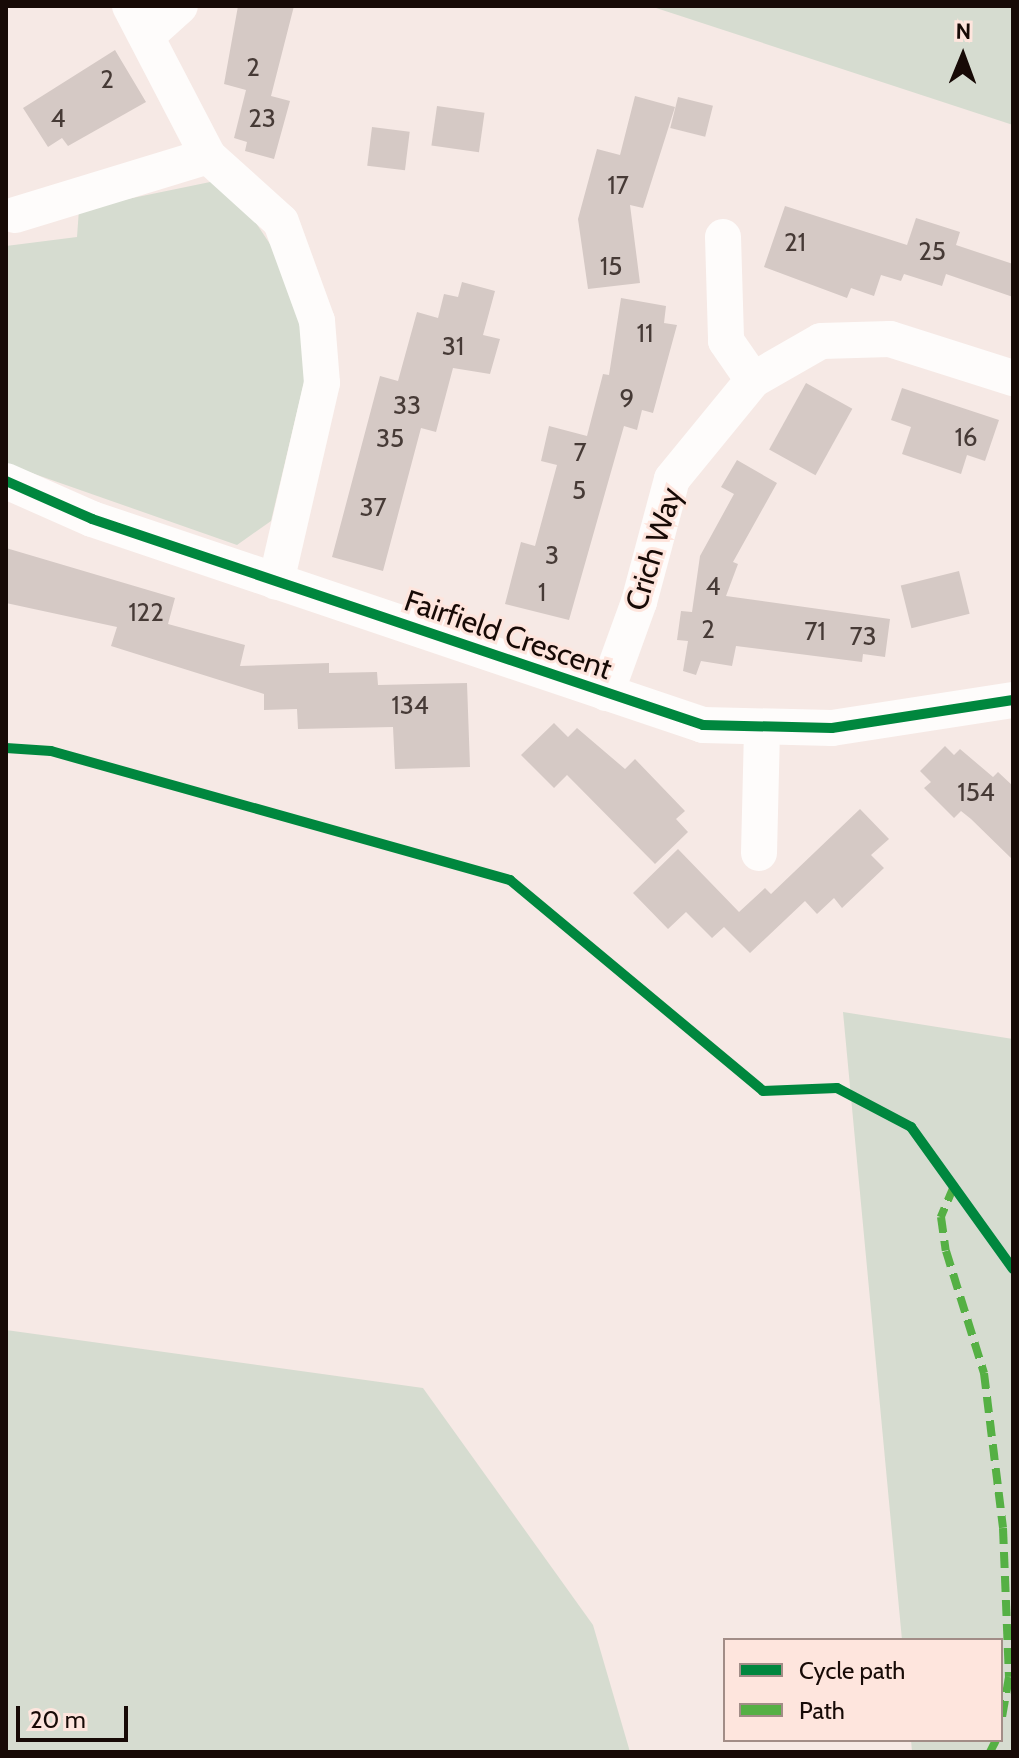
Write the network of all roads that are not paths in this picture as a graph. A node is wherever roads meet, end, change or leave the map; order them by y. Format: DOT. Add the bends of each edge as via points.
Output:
graph roads {
  1 [pos="180,6"];
  2 [pos="139,20"];
  3 [pos="208,156"];
  4 [pos="15,215"];
  5 [pos="723,237"];
  6 [pos="1013,378"];
  7 [pos="753,380"];
  8 [pos="6,481"];
  9 [pos="276,582"];
  10 [pos="606,693"];
  11 [pos="1013,700"];
  12 [pos="762,731"];
  13 [pos="759,853"];
  1 -- 2 [label="street"];
  2 -- 3 [label="street"];
  3 -- 4 [label="street"];
  3 -- 9 [label="street" via="281,222 317,321 322,383"];
  5 -- 7 [label="street" via="726,341"];
  6 -- 7 [label="street, Crich Way" via="890,339 821,341"];
  7 -- 10 [label="street, Crich Way" via="672,479 639,602"];
  8 -- 9 [label="street, Fairfield Crescent" via="92,519"];
  9 -- 10 [label="street, Fairfield Crescent"];
  10 -- 12 [label="street, Fairfield Crescent" via="703,725"];
  11 -- 12 [label="street, Fairfield Crescent" via="832,728"];
  12 -- 13 [label="street"];
}
